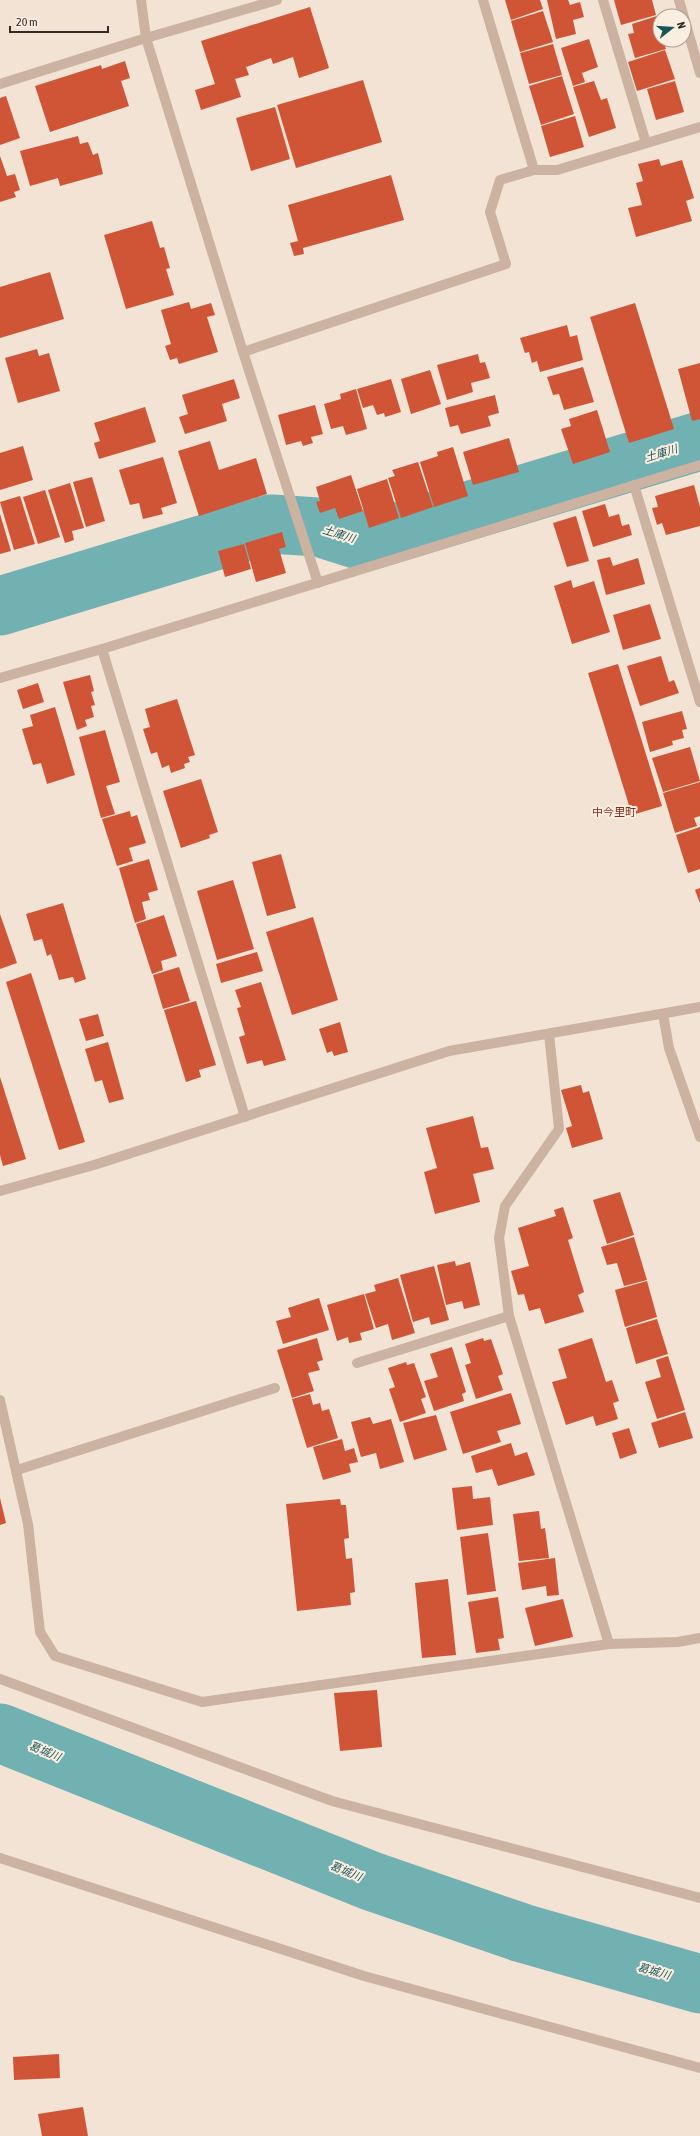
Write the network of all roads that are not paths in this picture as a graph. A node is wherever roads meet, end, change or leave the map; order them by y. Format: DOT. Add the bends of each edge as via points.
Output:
graph roads {
  1 [pos="141,0"];
  2 [pos="277,0"];
  3 [pos="483,0"];
  4 [pos="603,0"];
  5 [pos="680,0"];
  6 [pos="146,38"];
  7 [pos="700,73"];
  8 [pos="0,84"];
  9 [pos="700,127"];
  10 [pos="646,143"];
  11 [pos="534,170"];
  12 [pos="243,352"];
  13 [pos="700,464"];
  14 [pos="634,485"];
  15 [pos="318,583"];
  16 [pos="102,649"];
  17 [pos="0,678"];
  18 [pos="700,702"];
  19 [pos="700,1007"];
  20 [pos="663,1014"];
  21 [pos="549,1034"];
  22 [pos="245,1117"];
  23 [pos="700,1137"];
  24 [pos="0,1191"];
  25 [pos="509,1316"];
  26 [pos="357,1363"];
  27 [pos="275,1388"];
  28 [pos="0,1400"];
  29 [pos="17,1470"];
  30 [pos="700,1638"];
  31 [pos="608,1644"];
  32 [pos="0,1679"];
  33 [pos="0,1858"];
  34 [pos="700,1898"];
  35 [pos="700,2068"];
  1 -- 6 [label="street"];
  2 -- 6 [label="street"];
  3 -- 11 [label="street"];
  4 -- 10 [label="street"];
  5 -- 7 [label="street"];
  6 -- 8 [label="street"];
  6 -- 12 [label="street"];
  9 -- 10 [label="street"];
  10 -- 11 [label="street" via="557,170"];
  11 -- 12 [label="street" via="500,180 490,212 506,264"];
  12 -- 15 [label="street"];
  13 -- 14 [label="street"];
  14 -- 15 [label="street"];
  14 -- 18 [label="street"];
  15 -- 16 [label="street"];
  16 -- 17 [label="street"];
  16 -- 22 [label="street"];
  19 -- 20 [label="street"];
  20 -- 21 [label="street"];
  20 -- 23 [label="street" via="669,1048"];
  21 -- 22 [label="street" via="449,1051"];
  21 -- 25 [label="street" via="560,1129 505,1206 499,1238"];
  22 -- 24 [label="street" via="94,1165"];
  25 -- 26 [label="street"];
  25 -- 31 [label="street"];
  27 -- 29 [label="street"];
  28 -- 29 [label="street"];
  29 -- 31 [label="street" via="28,1524 40,1632 55,1656 202,1702"];
  30 -- 31 [label="street" via="678,1642"];
  32 -- 34 [label="street" via="332,1802"];
  33 -- 35 [label="street" via="364,1976"];
}
